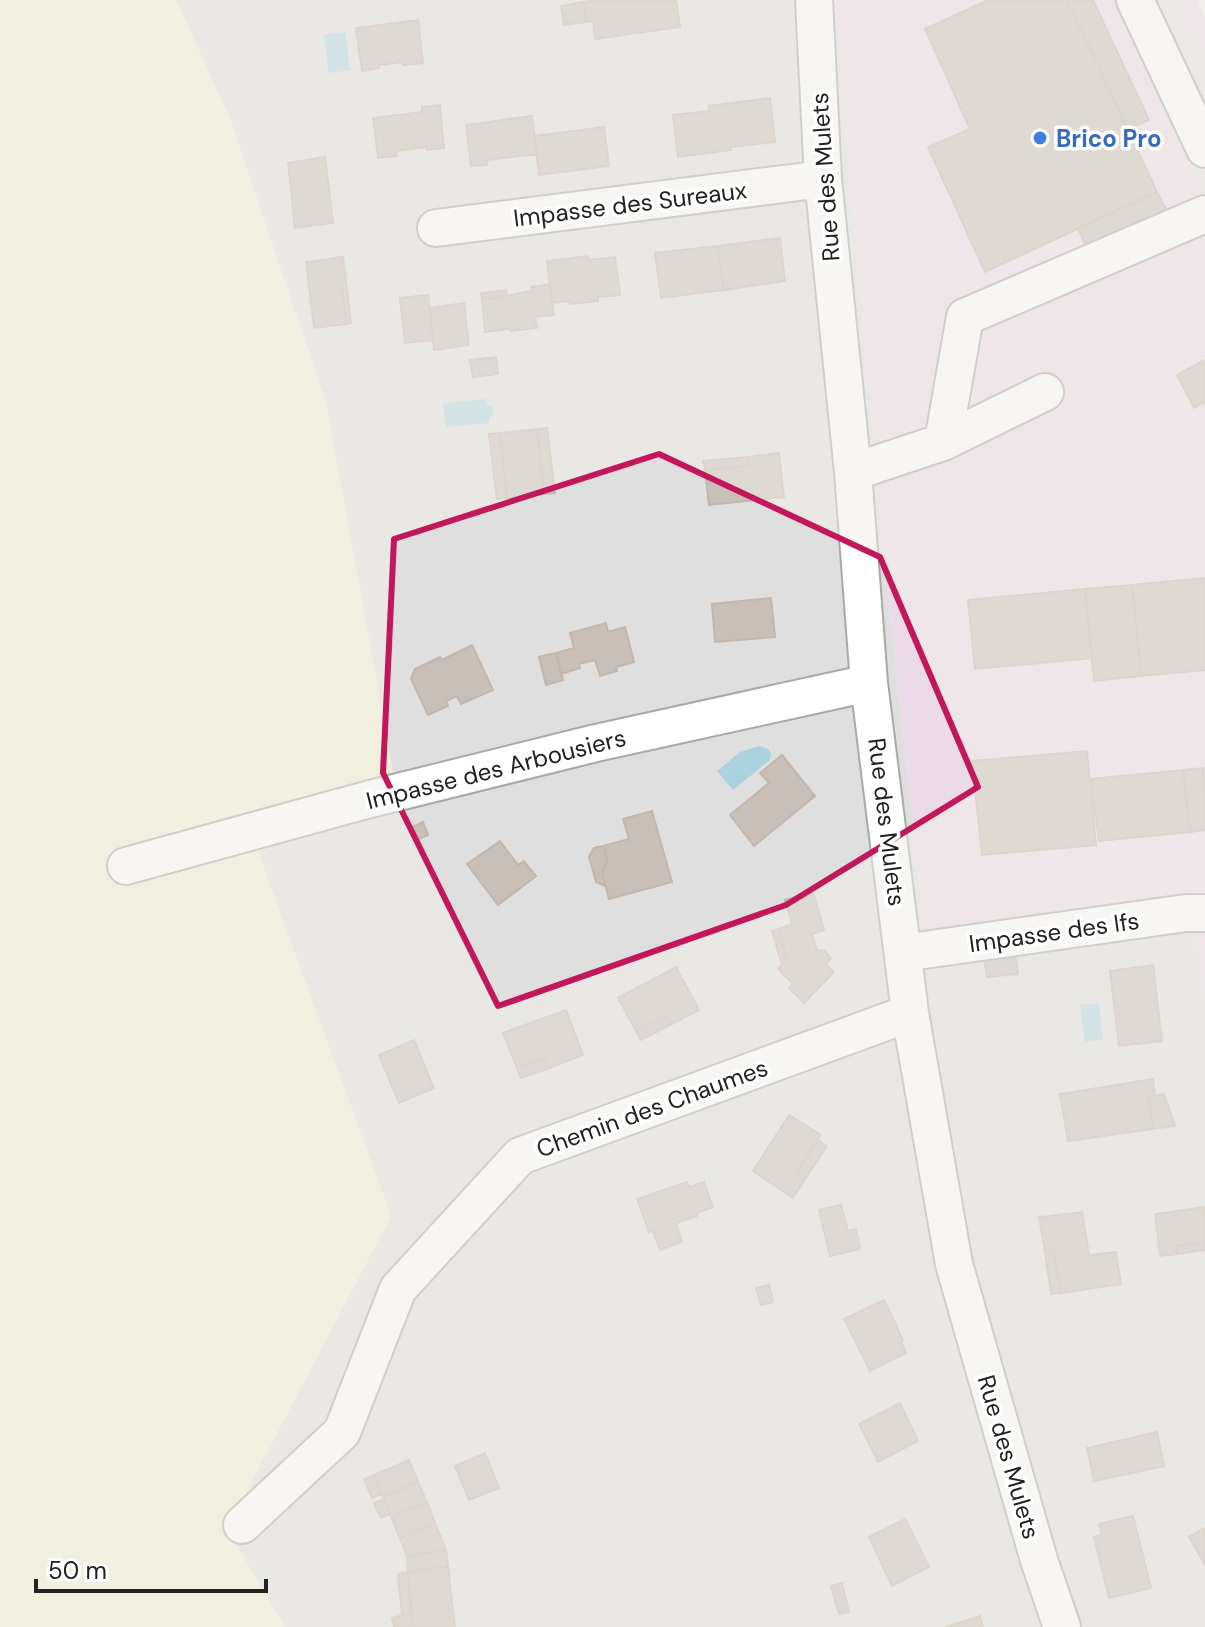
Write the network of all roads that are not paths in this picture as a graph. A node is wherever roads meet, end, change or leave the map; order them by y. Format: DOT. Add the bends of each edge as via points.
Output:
graph roads {
  1 [pos="814,0"];
  2 [pos="1135,0"];
  3 [pos="1205,149"];
  4 [pos="823,179"];
  5 [pos="1205,214"];
  6 [pos="436,228"];
  7 [pos="1045,392"];
  8 [pos="943,442"];
  9 [pos="853,472"];
  10 [pos="869,683"];
  11 [pos="126,866"];
  12 [pos="1205,913"];
  13 [pos="903,953"];
  14 [pos="910,1013"];
  15 [pos="242,1525"];
  16 [pos="1062,1627"];
  1 -- 4 [label="street, Rue des Mulets"];
  2 -- 3 [label="street"];
  4 -- 6 [label="street, Impasse des Sureaux"];
  4 -- 9 [label="street, Rue des Mulets"];
  5 -- 8 [label="street" via="965,317"];
  7 -- 8 [label="street"];
  8 -- 9 [label="street"];
  9 -- 10 [label="street, Rue des Mulets"];
  10 -- 11 [label="street, Impasse des Arbousiers" via="581,746"];
  10 -- 13 [label="street, Rue des Mulets"];
  12 -- 13 [label="street, Impasse des Ifs"];
  13 -- 14 [label="street, Rue des Mulets"];
  14 -- 15 [label="street, Chemin des Chaumes" via="520,1156 398,1289 342,1432"];
  14 -- 16 [label="street, Rue des Mulets" via="954,1264"];
}
